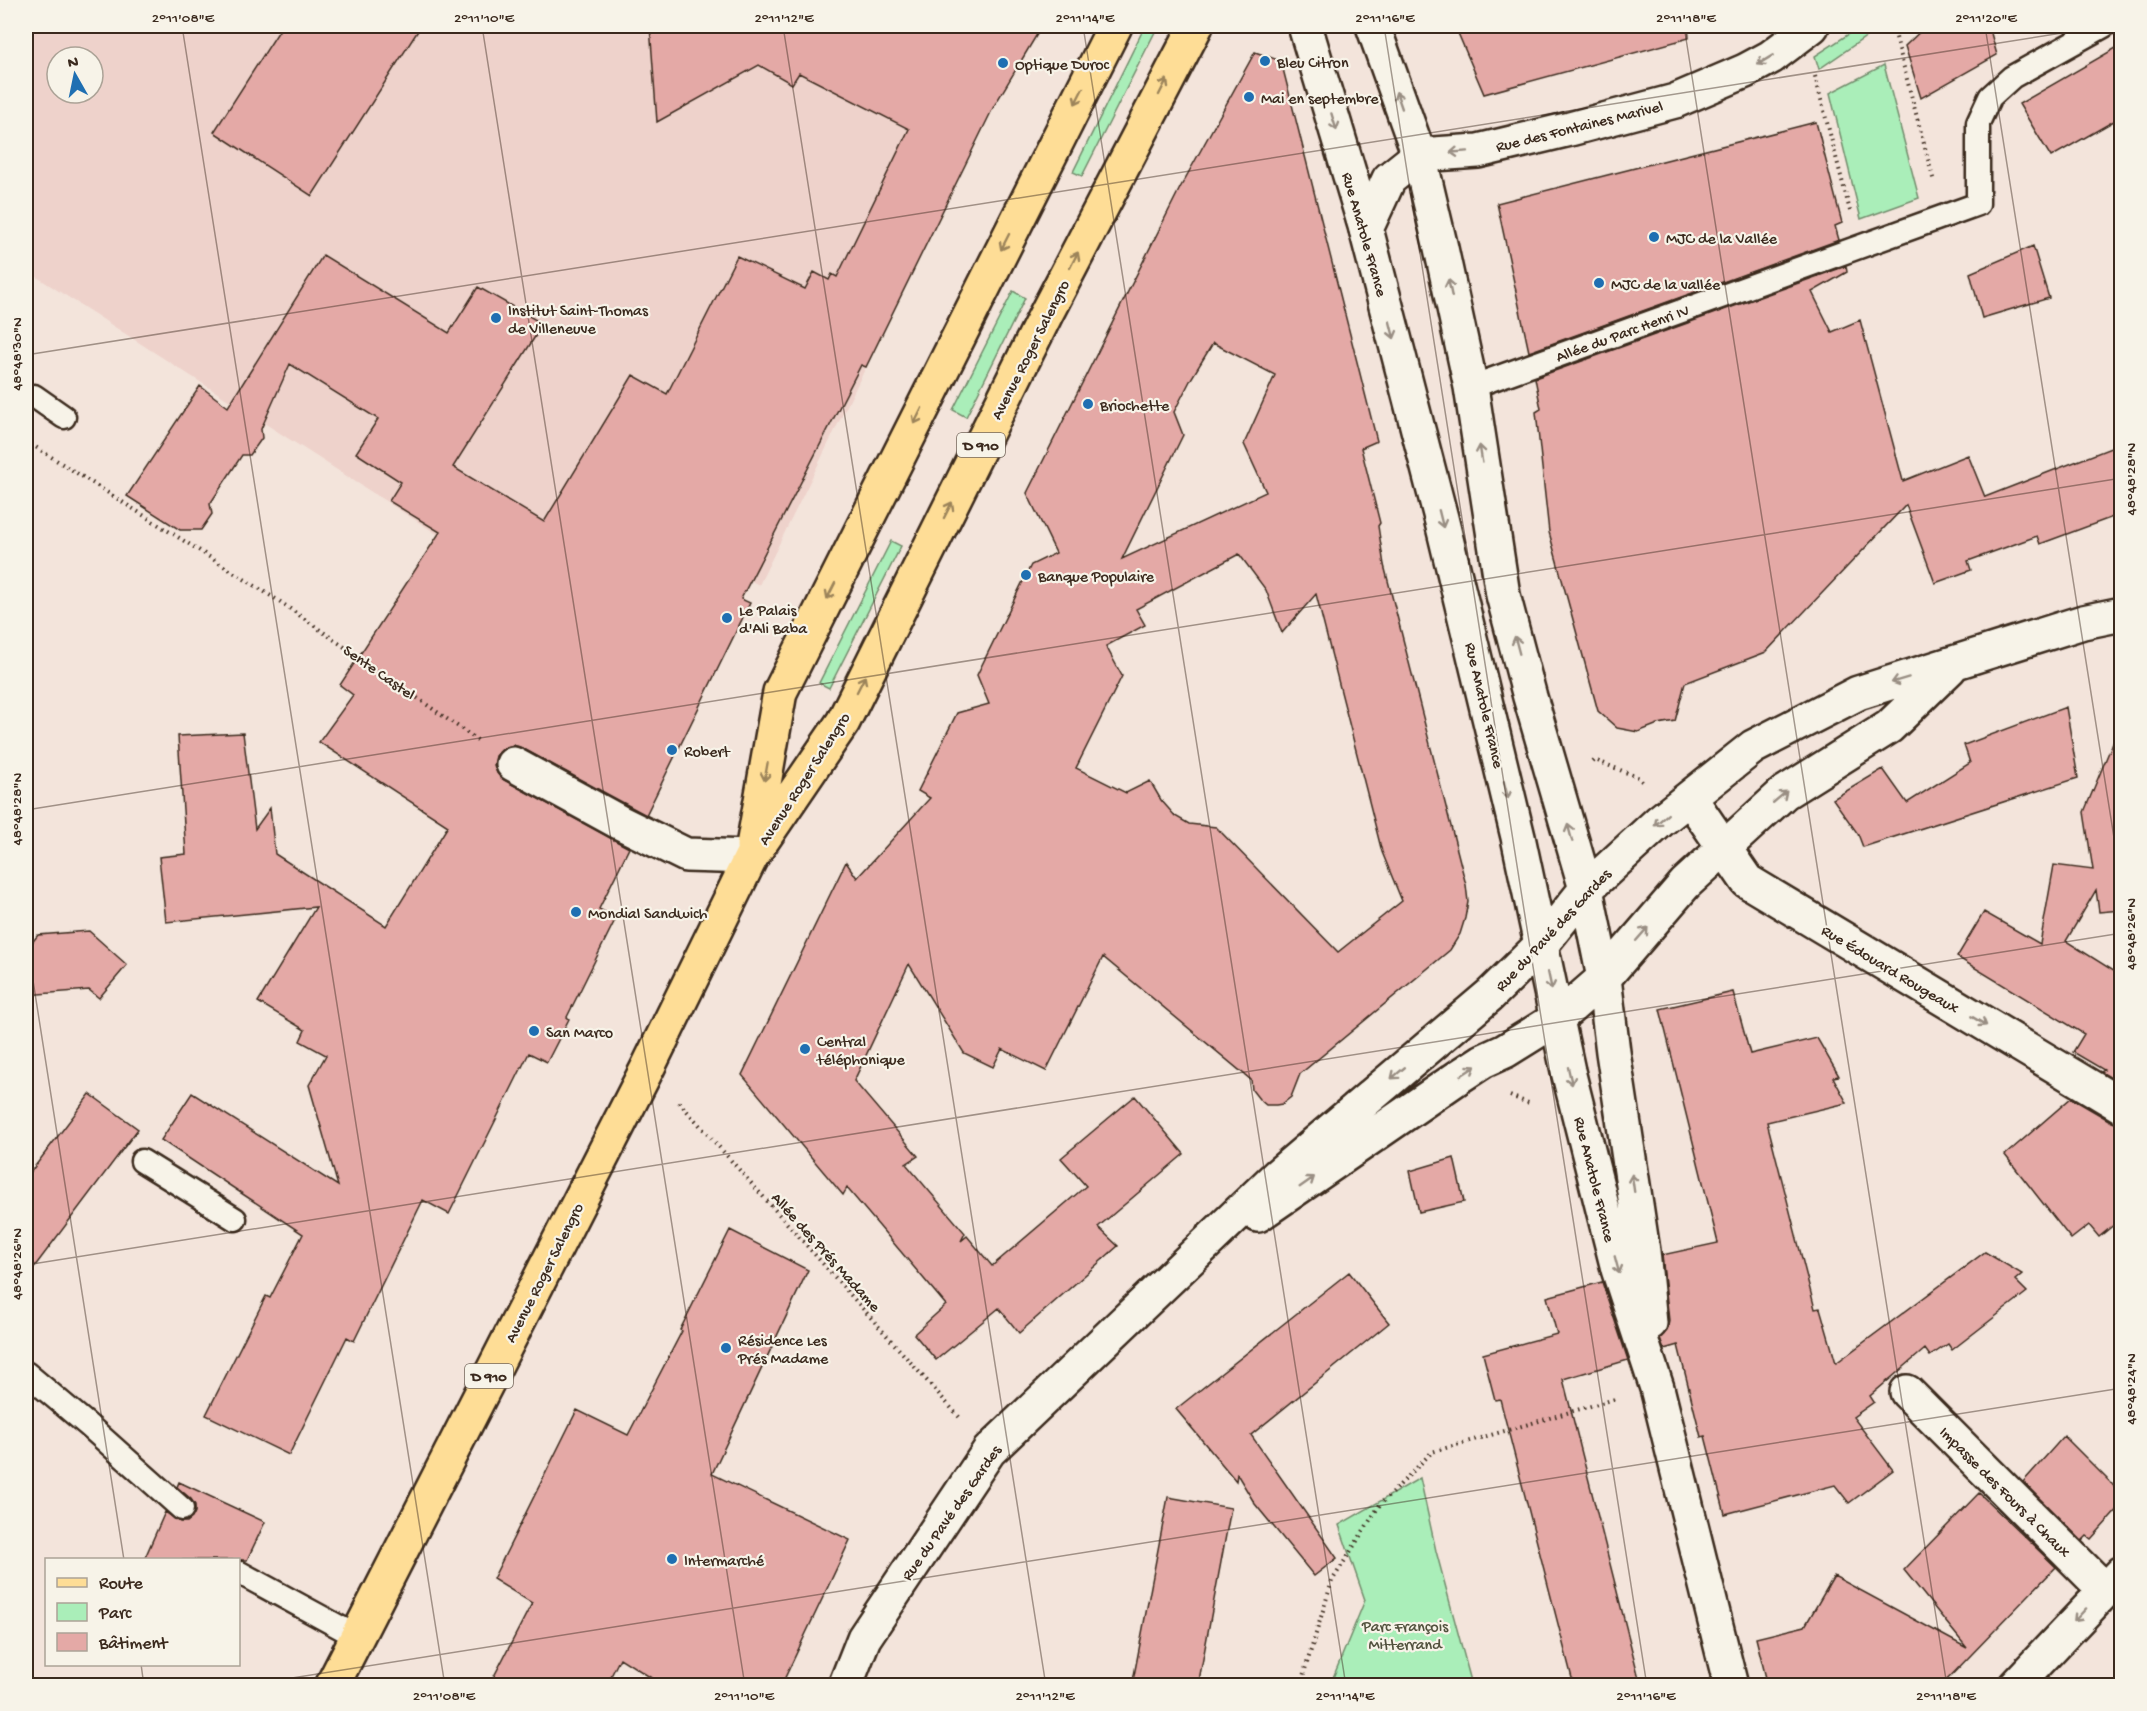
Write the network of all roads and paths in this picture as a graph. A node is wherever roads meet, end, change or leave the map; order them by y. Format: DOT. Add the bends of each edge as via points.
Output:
graph roads {
  1 [pos="1115,26"];
  2 [pos="1196,26"];
  3 [pos="1305,26"];
  4 [pos="1373,26"];
  5 [pos="1893,26"];
  6 [pos="2104,26"];
  7 [pos="1808,29"];
  8 [pos="1419,155"];
  9 [pos="1943,218"];
  10 [pos="1366,229"];
  11 [pos="1859,246"];
  12 [pos="1471,387"];
  13 [pos="34,396"];
  14 [pos="64,417"];
  15 [pos="26,441"];
  16 [pos="2121,614"];
  17 [pos="1956,663"];
  18 [pos="513,764"];
  19 [pos="1690,798"];
  20 [pos="1561,800"];
  21 [pos="1660,821"];
  22 [pos="1725,849"];
  23 [pos="751,857"];
  24 [pos="1586,889"];
  25 [pos="1542,944"];
  26 [pos="1604,978"];
  27 [pos="1558,1018"];
  28 [pos="648,1067"];
  29 [pos="2121,1106"];
  30 [pos="142,1161"];
  31 [pos="235,1219"];
  32 [pos="1189,1261"];
  33 [pos="26,1373"];
  34 [pos="1657,1388"];
  35 [pos="1907,1392"];
  36 [pos="989,1451"];
  37 [pos="182,1509"];
  38 [pos="240,1573"];
  39 [pos="2113,1581"];
  40 [pos="356,1636"];
  41 [pos="332,1686"];
  42 [pos="845,1686"];
  43 [pos="1300,1686"];
  44 [pos="1731,1686"];
  45 [pos="2015,1686"];
  1 -- 23 [label="main road, Avenue Roger Salengro / D 910, one-way" via="780,692"];
  23 -- 2 [label="main road, Avenue Roger Salengro / D 910, one-way" via="843,722 1047,312"];
  3 -- 10 [label="main road, Rue Anatole France, one-way"];
  8 -- 4 [label="main road, Rue Anatole France, one-way"];
  5 -- 9 [label="path"];
  6 -- 9 [label="lane, Allée du Parc Henri IV" via="2012,77 1990,97 1978,123 1978,204"];
  7 -- 8 [label="main road, Rue des Fontaines Marivel, one-way" via="1744,72 1675,100 1478,151"];
  7 -- 11 [label="path"];
  8 -- 10 [label="main road" via="1389,179"];
  12 -- 8 [label="main road, Rue Anatole France, one-way"];
  9 -- 11 [label="lane, Allée du Parc Henri IV"];
  10 -- 25 [label="main road, Rue Anatole France, one-way" via="1441,518"];
  11 -- 12 [label="lane, Allée du Parc Henri IV"];
  20 -- 12 [label="main road, Rue Anatole France, one-way" via="1503,594"];
  13 -- 14 [label="lane"];
  15 -- 18 [label="path, Sente Castel" via="279,601"];
  16 -- 17 [label="main road, Rue du Pavé des Gardes" via="2083,621"];
  17 -- 19 [label="main road, Rue du Pavé des Gardes, one-way" via="1858,693 1753,747"];
  22 -- 17 [label="main road, Rue du Pavé des Gardes, one-way" via="1784,793 1889,727"];
  18 -- 23 [label="main road" via="686,855"];
  19 -- 21 [label="main road, Rue du Pavé des Gardes, one-way"];
  19 -- 22 [label="main road, Rue Édouard Rougeaux"];
  20 -- 21 [label="path" via="1595,760 1640,778"];
  24 -- 20 [label="main road, Rue Anatole France, one-way"];
  21 -- 24 [label="main road, Rue du Pavé des Gardes"];
  26 -- 22 [label="main road, Rue du Pavé des Gardes, one-way" via="1685,884"];
  22 -- 29 [label="main road, Rue Édouard Rougeaux, one-way" via="1747,881"];
  23 -- 28 [label="main road, Avenue Roger Salengro / D 910"];
  24 -- 25 [label="main road, Rue du Pavé des Gardes"];
  24 -- 26 [label="main road, Rue Anatole France"];
  25 -- 27 [label="main road, Rue Anatole France, one-way"];
  25 -- 32 [label="main road, Rue du Pavé des Gardes, one-way" via="1490,994 1278,1175"];
  26 -- 27 [label="main road, Rue du Pavé des Gardes"];
  34 -- 26 [label="main road, Rue Anatole France, one-way"];
  32 -- 27 [label="main road, Rue du Pavé des Gardes, one-way" via="1460,1076"];
  27 -- 34 [label="main road, Rue Anatole France, one-way" via="1618,1269"];
  28 -- 36 [label="path, Allée des Prés Madame"];
  28 -- 40 [label="main road, Avenue Roger Salengro / D 910"];
  30 -- 31 [label="lane"];
  32 -- 36 [label="main road, Rue du Pavé des Gardes"];
  33 -- 37 [label="lane"];
  34 -- 43 [label="path" via="1432,1452 1379,1506 1332,1581"];
  34 -- 44 [label="main road, Rue Anatole France"];
  35 -- 39 [label="main road, Impasse des Fours à Chaux"];
  36 -- 42 [label="main road, Rue du Pavé des Gardes" via="864,1638"];
  38 -- 40 [label="lane"];
  39 -- 45 [label="main road, one-way"];
  40 -- 41 [label="main road, Avenue Roger Salengro / D 910"];
}
